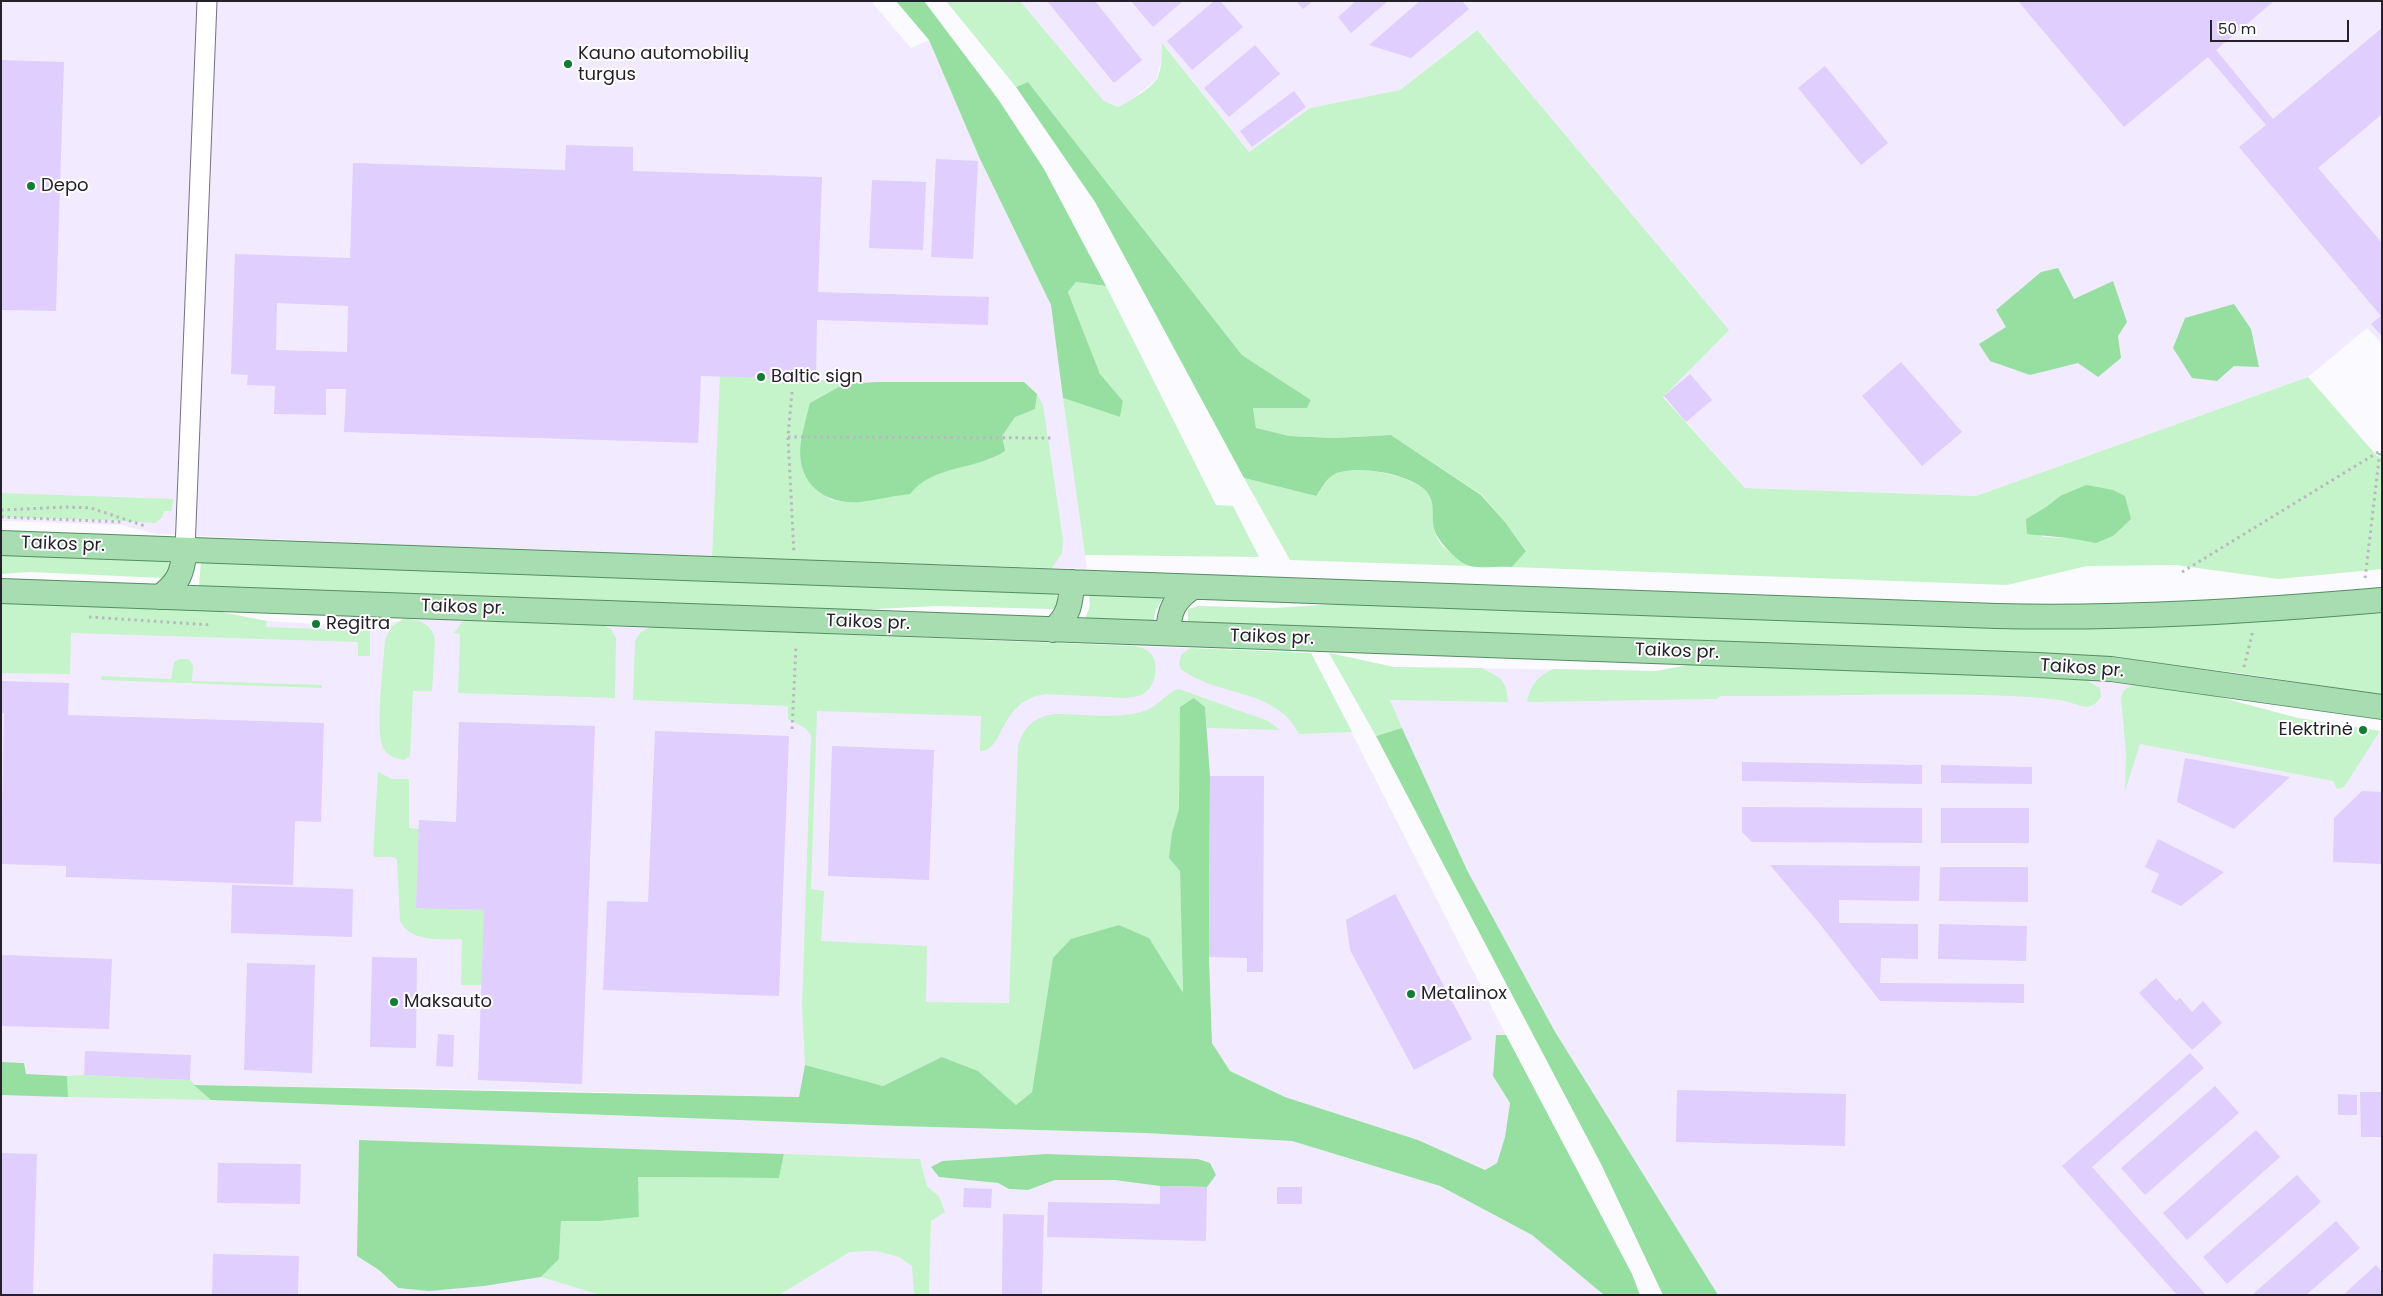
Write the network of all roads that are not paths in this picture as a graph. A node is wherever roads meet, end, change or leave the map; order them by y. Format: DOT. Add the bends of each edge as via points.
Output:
graph roads {
  1 [pos="206,1"];
  2 [pos="1,543"];
  3 [pos="185,550"];
  4 [pos="1072,582"];
  5 [pos="1193,587"];
  6 [pos="1,591"];
  7 [pos="160,597"];
  8 [pos="2382,600"];
  9 [pos="1053,630"];
  10 [pos="1168,633"];
  11 [pos="2382,707"];
  1 -- 3 [label="street"];
  2 -- 3 [label="main road, Taikos pr."];
  3 -- 4 [label="main road, Taikos pr."];
  3 -- 7 [label="main road" via="183,570 175,585"];
  4 -- 5 [label="main road, Taikos pr."];
  4 -- 9 [label="main road" via="1068,612"];
  5 -- 8 [label="main road, Taikos pr." via="2036,616 2179,615"];
  5 -- 10 [label="main road" via="1172,607"];
  6 -- 7 [label="main road, Taikos pr."];
  7 -- 9 [label="main road, Taikos pr."];
  9 -- 10 [label="main road, Taikos pr."];
  10 -- 11 [label="main road, Taikos pr." via="2037,665 2111,670"];
}
